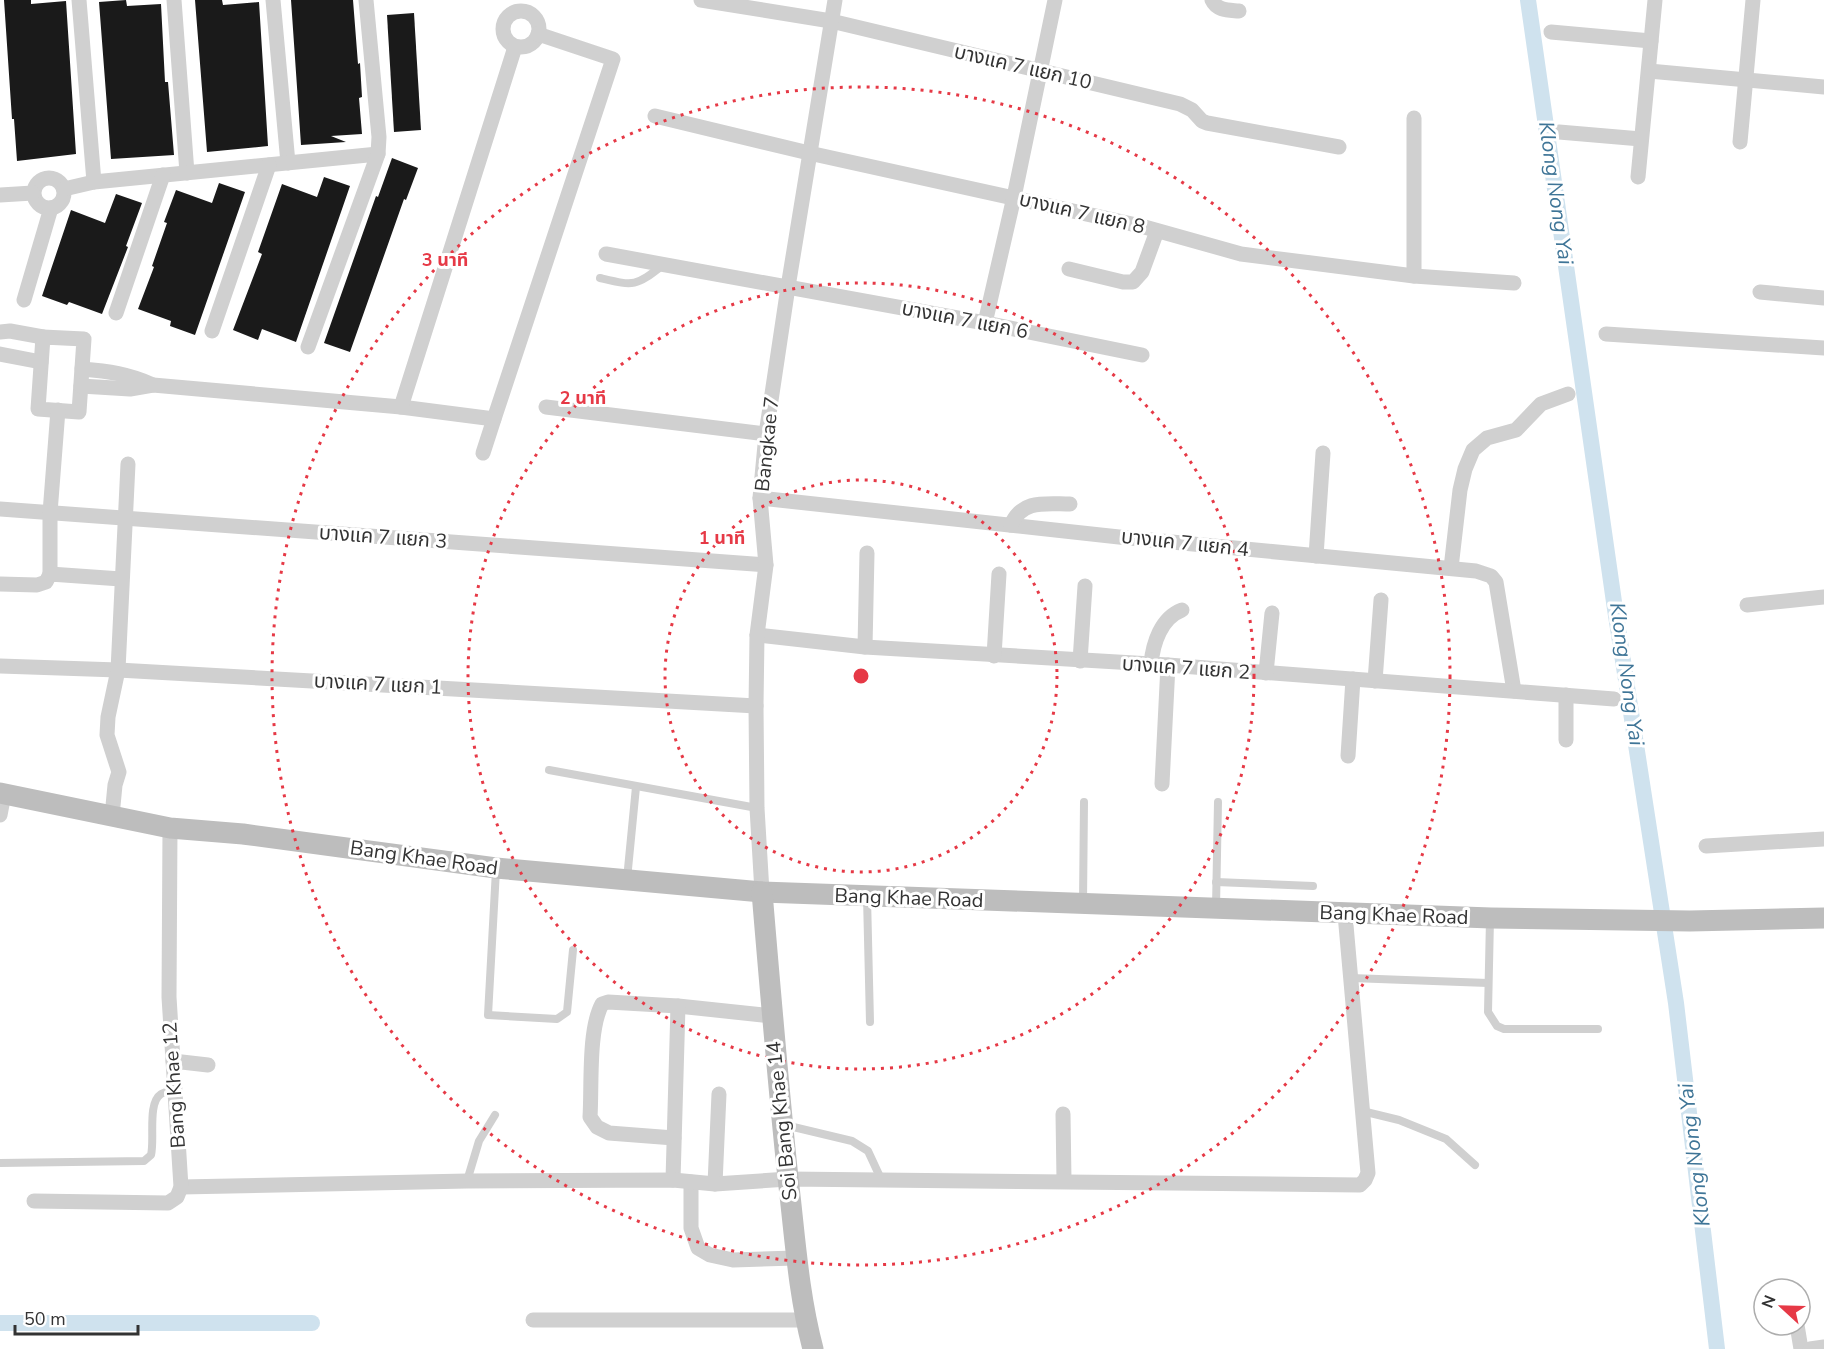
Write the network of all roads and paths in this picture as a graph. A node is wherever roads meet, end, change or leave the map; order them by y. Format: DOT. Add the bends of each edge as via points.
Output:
graph roads {
  1 [pos="79,0"];
  2 [pos="174,0"];
  3 [pos="273,0"];
  4 [pos="366,0"];
  5 [pos="701,0"];
  6 [pos="835,0"];
  7 [pos="1055,0"];
  8 [pos="1212,0"];
  9 [pos="1655,0"];
  10 [pos="1753,0"];
  11 [pos="530,6"];
  12 [pos="1239,11"];
  13 [pos="831,21"];
  14 [pos="1551,32"];
  15 [pos="538,34"];
  16 [pos="1651,41"];
  17 [pos="515,46"];
  18 [pos="1040,71"];
  19 [pos="1649,71"];
  20 [pos="1745,81"];
  21 [pos="1824,87"];
  22 [pos="655,116"];
  23 [pos="1414,118"];
  24 [pos="1559,132"];
  25 [pos="1641,139"];
  26 [pos="1740,142"];
  27 [pos="1339,147"];
  28 [pos="809,153"];
  29 [pos="378,154"];
  30 [pos="288,163"];
  31 [pos="269,165"];
  32 [pos="188,173"];
  33 [pos="163,175"];
  34 [pos="1638,177"];
  35 [pos="94,182"];
  36 [pos="64,189"];
  37 [pos="33,193"];
  38 [pos="0,194"];
  39 [pos="1014,197"];
  40 [pos="51,208"];
  41 [pos="1158,231"];
  42 [pos="606,254"];
  43 [pos="664,265"];
  44 [pos="1069,269"];
  45 [pos="1414,276"];
  46 [pos="600,278"];
  47 [pos="1514,283"];
  48 [pos="788,287"];
  49 [pos="1760,292"];
  50 [pos="1824,298"];
  51 [pos="24,300"];
  52 [pos="116,313"];
  53 [pos="985,323"];
  54 [pos="212,331"];
  55 [pos="0,332"];
  56 [pos="1606,334"];
  57 [pos="43,337"];
  58 [pos="308,347"];
  59 [pos="1824,348"];
  60 [pos="0,354"];
  61 [pos="1142,355"];
  62 [pos="41,362"];
  63 [pos="82,369"];
  64 [pos="153,385"];
  65 [pos="81,386"];
  66 [pos="1568,394"];
  67 [pos="401,407"];
  68 [pos="546,407"];
  69 [pos="58,410"];
  70 [pos="494,419"];
  71 [pos="766,434"];
  72 [pos="483,453"];
  73 [pos="1323,453"];
  74 [pos="128,464"];
  75 [pos="760,498"];
  76 [pos="1070,504"];
  77 [pos="0,509"];
  78 [pos="50,513"];
  79 [pos="124,518"];
  80 [pos="1011,525"];
  81 [pos="867,553"];
  82 [pos="1316,556"];
  83 [pos="766,565"];
  84 [pos="1451,568"];
  85 [pos="999,573"];
  86 [pos="51,574"];
  87 [pos="121,579"];
  88 [pos="0,584"];
  89 [pos="1084,585"];
  90 [pos="1824,597"];
  91 [pos="1381,600"];
  92 [pos="1747,605"];
  93 [pos="1182,610"];
  94 [pos="1272,613"];
  95 [pos="757,635"];
  96 [pos="865,647"];
  97 [pos="994,656"];
  98 [pos="1080,661"];
  99 [pos="1151,664"];
  100 [pos="1168,665"];
  101 [pos="0,666"];
  102 [pos="118,670"];
  103 [pos="1266,673"];
  104 [pos="1353,679"];
  105 [pos="1375,681"];
  106 [pos="1514,690"];
  107 [pos="1566,694"];
  108 [pos="1614,699"];
  109 [pos="756,706"];
  110 [pos="1566,740"];
  111 [pos="1348,756"];
  112 [pos="549,770"];
  113 [pos="1162,784"];
  114 [pos="636,787"];
  115 [pos="1,801"];
  116 [pos="1084,802"];
  117 [pos="1218,802"];
  118 [pos="757,808"];
  119 [pos="112,816"];
  120 [pos="170,828"];
  121 [pos="1824,839"];
  122 [pos="1706,846"];
  123 [pos="496,868"];
  124 [pos="627,881"];
  125 [pos="1216,882"];
  126 [pos="1313,886"];
  127 [pos="762,892"];
  128 [pos="867,896"];
  129 [pos="1083,904"];
  130 [pos="1216,909"];
  131 [pos="1345,914"];
  132 [pos="1491,918"];
  133 [pos="1824,918"];
  134 [pos="573,950"];
  135 [pos="1351,978"];
  136 [pos="1488,983"];
  137 [pos="678,1006"];
  138 [pos="772,1016"];
  139 [pos="870,1022"];
  140 [pos="1598,1029"];
  141 [pos="173,1061"];
  142 [pos="208,1065"];
  143 [pos="175,1090"];
  144 [pos="719,1094"];
  145 [pos="1362,1111"];
  146 [pos="495,1114"];
  147 [pos="1063,1114"];
  148 [pos="781,1124"];
  149 [pos="674,1138"];
  150 [pos="0,1163"];
  151 [pos="1475,1165"];
  152 [pos="788,1179"];
  153 [pos="881,1179"];
  154 [pos="673,1180"];
  155 [pos="1064,1180"];
  156 [pos="467,1181"];
  157 [pos="691,1182"];
  158 [pos="715,1184"];
  159 [pos="181,1187"];
  160 [pos="34,1201"];
  161 [pos="795,1258"];
  162 [pos="533,1320"];
  163 [pos="805,1320"];
  164 [pos="1824,1347"];
  165 [pos="813,1349"];
  166 [pos="1810,1349"];
  1 -- 35 [label="street"];
  2 -- 32 [label="street"];
  3 -- 30 [label="street"];
  4 -- 29 [label="street"];
  5 -- 13 [label="street, บางแค 7 แยก 10"];
  6 -- 13 [label="street, Bangkae 7"];
  7 -- 18 [label="street"];
  8 -- 12 [label="street" via="1220,9"];
  9 -- 16 [label="street"];
  10 -- 20 [label="street"];
  11 -- 15 [label="street"];
  11 -- 17 [label="street" via="510,14 502,28 506,40"];
  13 -- 18 [label="street, บางแค 7 แยก 10"];
  13 -- 28 [label="street, Bangkae 7"];
  14 -- 16 [label="street"];
  15 -- 17 [label="street" via="532,44"];
  15 -- 70 [label="street" via="613,59"];
  16 -- 19 [label="street"];
  17 -- 67 [label="street"];
  18 -- 27 [label="street, บางแค 7 แยก 10" via="1180,104 1202,121 1221,127"];
  18 -- 39 [label="street"];
  19 -- 20 [label="street"];
  19 -- 25 [label="street"];
  20 -- 21 [label="street"];
  20 -- 26 [label="street"];
  22 -- 28 [label="street, บางแค 7 แยก 8"];
  23 -- 45 [label="street"];
  24 -- 25 [label="street"];
  25 -- 34 [label="street"];
  28 -- 39 [label="street, บางแค 7 แยก 8"];
  28 -- 48 [label="street, Bangkae 7"];
  29 -- 30 [label="street"];
  29 -- 58 [label="street"];
  30 -- 31 [label="street"];
  31 -- 32 [label="street"];
  31 -- 54 [label="street"];
  32 -- 33 [label="street"];
  33 -- 35 [label="street"];
  33 -- 52 [label="street"];
  35 -- 36 [label="street"];
  36 -- 37 [label="street" via="49,177 36,184"];
  36 -- 40 [label="street" via="60,203"];
  37 -- 38 [label="street"];
  37 -- 40 [label="street" via="37,203"];
  39 -- 41 [label="street, บางแค 7 แยก 8"];
  39 -- 53 [label="street"];
  40 -- 51 [label="street"];
  41 -- 44 [label="street" via="1142,272 1133,282"];
  41 -- 45 [label="street, บางแค 7 แยก 8" via="1241,254"];
  42 -- 43 [label="street, บางแค 7 แยก 6"];
  43 -- 46 [label="lane" via="638,284"];
  43 -- 48 [label="street, บางแค 7 แยก 6"];
  45 -- 47 [label="street, บางแค 7 แยก 8"];
  48 -- 53 [label="street, บางแค 7 แยก 6"];
  48 -- 71 [label="street, Bangkae 7"];
  49 -- 50 [label="street"];
  53 -- 61 [label="street, บางแค 7 แยก 6"];
  55 -- 57 [label="street"];
  56 -- 59 [label="street"];
  57 -- 62 [label="street"];
  57 -- 63 [label="street" via="84,339"];
  60 -- 62 [label="street"];
  62 -- 69 [label="street" via="38,409"];
  63 -- 64 [label="street" via="111,371"];
  63 -- 65 [label="street"];
  64 -- 65 [label="street" via="130,389"];
  64 -- 67 [label="street"];
  65 -- 69 [label="street" via="79,412"];
  66 -- 84 [label="street" via="1541,405 1516,429 1487,438 1473,450 1460,490"];
  67 -- 70 [label="street"];
  68 -- 71 [label="street"];
  69 -- 78 [label="street"];
  70 -- 72 [label="street"];
  71 -- 75 [label="street, Bangkae 7"];
  73 -- 82 [label="street"];
  74 -- 79 [label="street"];
  75 -- 80 [label="street, บางแค 7 แยก 4"];
  75 -- 83 [label="street, Bangkae 7"];
  76 -- 80 [label="street" via="1028,506 1015,515"];
  77 -- 78 [label="street, บางแค 7 แยก 3"];
  78 -- 79 [label="street, บางแค 7 แยก 3"];
  78 -- 86 [label="street"];
  79 -- 83 [label="street, บางแค 7 แยก 3"];
  79 -- 87 [label="street"];
  80 -- 82 [label="street, บางแค 7 แยก 4"];
  81 -- 96 [label="street"];
  82 -- 84 [label="street, บางแค 7 แยก 4"];
  83 -- 95 [label="street, Bangkae 7"];
  84 -- 106 [label="street, บางแค 7 แยก 4" via="1482,573 1496,582"];
  85 -- 97 [label="street"];
  86 -- 87 [label="street"];
  86 -- 88 [label="street" via="37,585"];
  87 -- 102 [label="street"];
  89 -- 98 [label="street"];
  90 -- 92 [label="street"];
  91 -- 105 [label="street"];
  93 -- 99 [label="street" via="1174,613 1160,630"];
  94 -- 103 [label="street"];
  95 -- 96 [label="street, บางแค 7 แยก 2"];
  95 -- 109 [label="street, Bangkae 7"];
  96 -- 97 [label="street, บางแค 7 แยก 2"];
  97 -- 98 [label="street, บางแค 7 แยก 2"];
  98 -- 99 [label="street, บางแค 7 แยก 2"];
  99 -- 100 [label="street, บางแค 7 แยก 2"];
  100 -- 103 [label="street, บางแค 7 แยก 2"];
  100 -- 113 [label="street"];
  101 -- 102 [label="street, บางแค 7 แยก 1"];
  102 -- 109 [label="street, บางแค 7 แยก 1"];
  102 -- 119 [label="street" via="107,735 119,772"];
  103 -- 104 [label="street, บางแค 7 แยก 2"];
  104 -- 105 [label="street, บางแค 7 แยก 2"];
  104 -- 111 [label="street"];
  105 -- 106 [label="street, บางแค 7 แยก 2"];
  106 -- 107 [label="street, บางแค 7 แยก 2"];
  107 -- 108 [label="street, บางแค 7 แยก 2"];
  107 -- 110 [label="street"];
  109 -- 118 [label="street, Bangkae 7"];
  112 -- 114 [label="lane"];
  114 -- 118 [label="lane"];
  114 -- 124 [label="lane"];
  115 -- 119 [label="main road, Bang Khae Road"];
  116 -- 129 [label="lane"];
  117 -- 125 [label="lane"];
  118 -- 127 [label="street, Bangkae 7"];
  119 -- 120 [label="main road, Bang Khae Road"];
  120 -- 123 [label="main road, Bang Khae Road"];
  120 -- 141 [label="street, Bang Khae 12" via="168,997"];
  121 -- 122 [label="street"];
  123 -- 124 [label="main road, Bang Khae Road"];
  123 -- 134 [label="lane" via="488,1015 557,1019 567,1012"];
  124 -- 127 [label="main road, Bang Khae Road"];
  125 -- 126 [label="lane"];
  125 -- 130 [label="lane"];
  127 -- 128 [label="main road, Bang Khae Road"];
  127 -- 138 [label="main road, Soi Bang Khae 14"];
  128 -- 129 [label="main road, Bang Khae Road"];
  128 -- 139 [label="lane"];
  129 -- 130 [label="main road, Bang Khae Road"];
  130 -- 131 [label="main road, Bang Khae Road"];
  131 -- 132 [label="main road, Bang Khae Road"];
  131 -- 135 [label="street"];
  132 -- 133 [label="main road, Bang Khae Road"];
  132 -- 136 [label="lane"];
  135 -- 136 [label="lane"];
  135 -- 145 [label="street"];
  136 -- 140 [label="lane" via="1488,1012 1497,1026 1504,1029"];
  137 -- 138 [label="street"];
  137 -- 149 [label="street"];
  137 -- 149 [label="street" via="602,1004 597,1012 593,1043 590,1117 597,1128 609,1133"];
  138 -- 148 [label="main road, Soi Bang Khae 14"];
  141 -- 142 [label="street"];
  141 -- 143 [label="street, Bang Khae 12"];
  143 -- 150 [label="lane" via="162,1093 155,1100 153,1146 144,1161"];
  143 -- 159 [label="street, Bang Khae 12"];
  144 -- 158 [label="street"];
  145 -- 151 [label="lane" via="1399,1120 1446,1139"];
  145 -- 155 [label="street" via="1368,1173 1360,1185"];
  146 -- 156 [label="lane" via="479,1141"];
  147 -- 155 [label="street"];
  148 -- 152 [label="main road, Soi Bang Khae 14"];
  148 -- 153 [label="lane" via="852,1141 868,1151"];
  149 -- 154 [label="street"];
  152 -- 153 [label="street"];
  152 -- 158 [label="street"];
  152 -- 161 [label="main road, Soi Bang Khae 14"];
  153 -- 155 [label="street"];
  154 -- 156 [label="street"];
  154 -- 157 [label="street"];
  156 -- 159 [label="street"];
  157 -- 158 [label="street"];
  157 -- 161 [label="street" via="691,1228 698,1248 733,1260"];
  159 -- 160 [label="street" via="177,1197 168,1203"];
  161 -- 163 [label="main road, Soi Bang Khae 14"];
  162 -- 163 [label="street"];
  163 -- 165 [label="main road, Soi Bang Khae 14"];
  164 -- 166 [label="street"];
}
